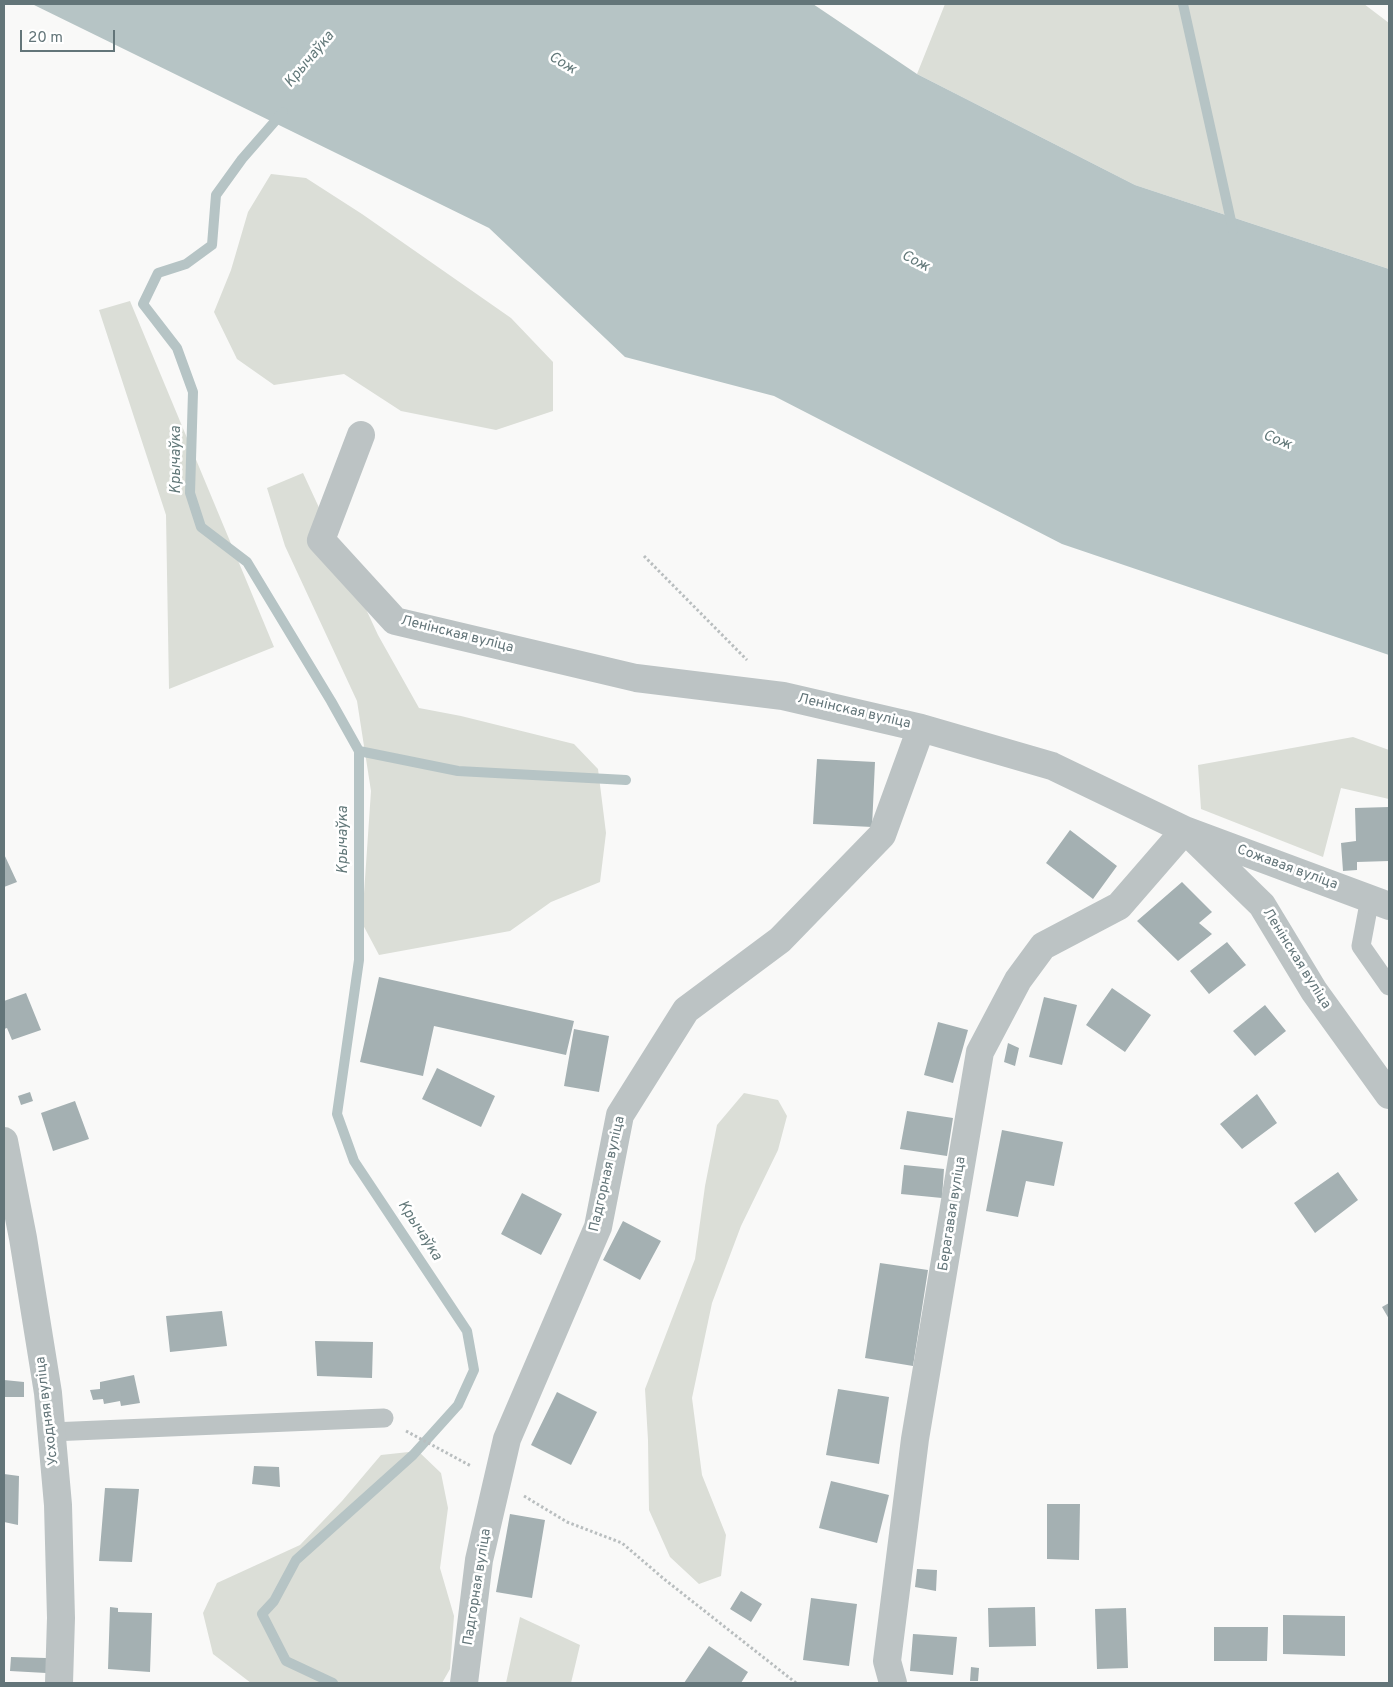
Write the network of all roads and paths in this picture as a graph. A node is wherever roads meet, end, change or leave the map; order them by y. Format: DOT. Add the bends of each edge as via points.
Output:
graph roads {
  1 [pos="361,435"];
  2 [pos="644,556"];
  3 [pos="748,661"];
  4 [pos="921,728"];
  5 [pos="1185,830"];
  6 [pos="1380,902"];
  7 [pos="1389,986"];
  8 [pos="1389,1095"];
  9 [pos="4,1141"];
  10 [pos="384,1418"];
  11 [pos="52,1432"];
  12 [pos="460,1461"];
  13 [pos="498,1480"];
  14 [pos="59,1683"];
  15 [pos="464,1683"];
  16 [pos="796,1683"];
  17 [pos="893,1683"];
  1 -- 4 [label="street, Ленінская вуліца" via="321,540 395,620 636,678 783,696"];
  2 -- 3 [label="path"];
  4 -- 5 [label="street, Ленінская вуліца" via="1052,766"];
  4 -- 13 [label="street, Падгорная вуліца" via="882,835 780,940 686,1010 620,1115 598,1227 507,1439"];
  5 -- 6 [label="street, Сожавая вуліца"];
  5 -- 8 [label="street, Ленінская вуліца" via="1262,905 1314,991"];
  5 -- 17 [label="street, Берагавая вуліца" via="1119,906 1043,946 1018,980 980,1052 915,1439 887,1660"];
  6 -- 7 [label="lane" via="1361,946"];
  9 -- 11 [label="street, Усходняя вуліца" via="23,1238"];
  10 -- 11 [label="lane"];
  10 -- 12 [label="path"];
  11 -- 14 [label="street, Усходняя вуліца" via="58,1505"];
  13 -- 15 [label="street, Падгорная вуліца" via="479,1560"];
  13 -- 16 [label="path" via="567,1522 622,1543"];
}
